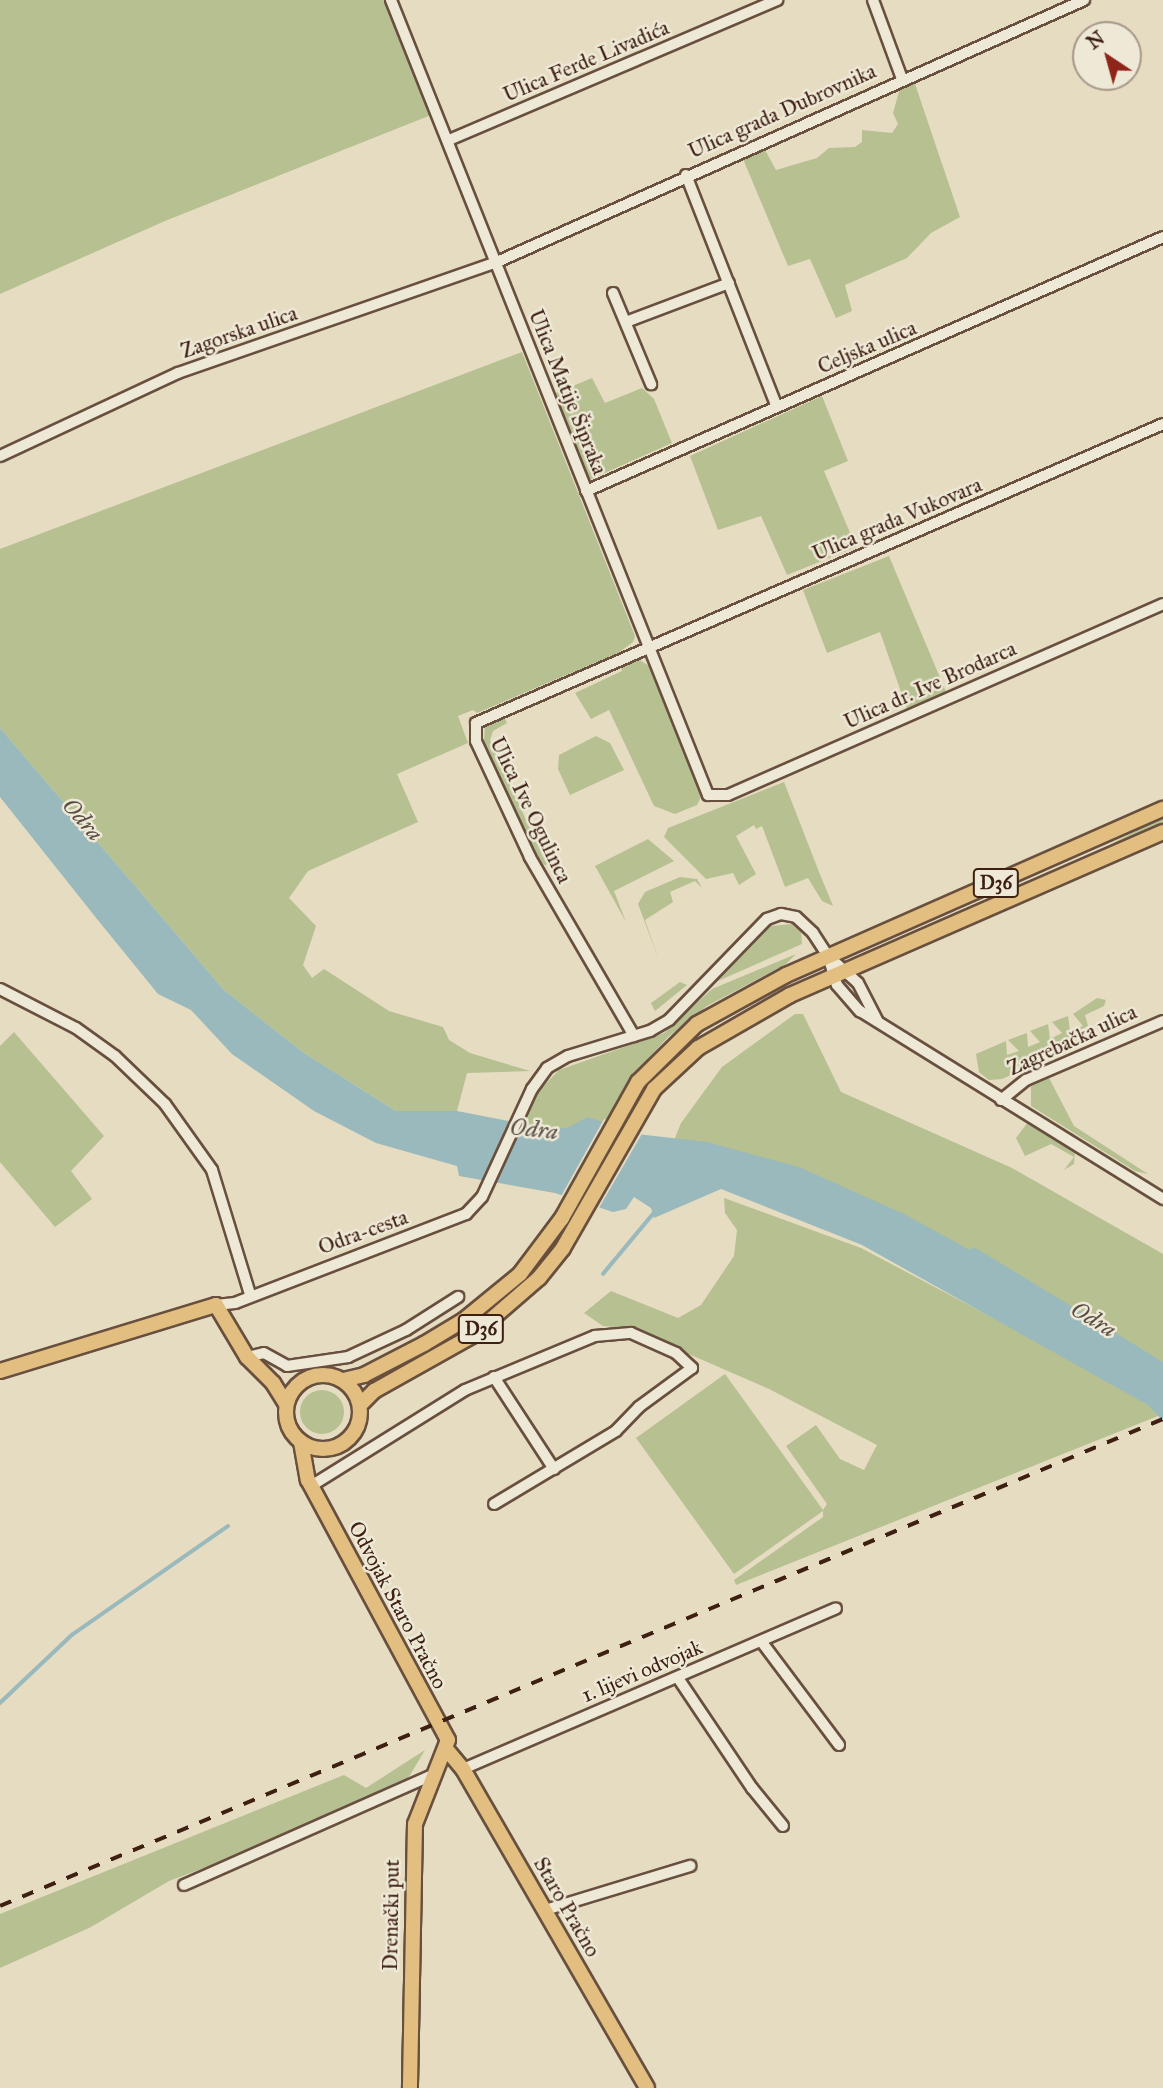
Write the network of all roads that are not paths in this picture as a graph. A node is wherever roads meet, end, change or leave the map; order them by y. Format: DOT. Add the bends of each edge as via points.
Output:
graph roads {
  1 [pos="391,0"];
  2 [pos="778,0"];
  3 [pos="873,0"];
  4 [pos="1084,0"];
  5 [pos="902,79"];
  6 [pos="449,139"];
  7 [pos="686,175"];
  8 [pos="1163,237"];
  9 [pos="497,262"];
  10 [pos="729,283"];
  11 [pos="613,293"];
  12 [pos="626,322"];
  13 [pos="651,384"];
  14 [pos="776,407"];
  15 [pos="1163,424"];
  16 [pos="0,456"];
  17 [pos="586,491"];
  18 [pos="1163,604"];
  19 [pos="646,647"];
  20 [pos="711,796"];
  21 [pos="1163,809"];
  22 [pos="1163,832"];
  23 [pos="828,956"];
  24 [pos="847,970"];
  25 [pos="832,976"];
  26 [pos="0,989"];
  27 [pos="877,1020"];
  28 [pos="1163,1021"];
  29 [pos="634,1035"];
  30 [pos="1001,1100"];
  31 [pos="482,1197"];
  32 [pos="1163,1199"];
  33 [pos="250,1294"];
  34 [pos="458,1297"];
  35 [pos="216,1305"];
  36 [pos="247,1357"];
  37 [pos="0,1371"];
  38 [pos="262,1371"];
  39 [pos="308,1377"];
  40 [pos="494,1377"];
  41 [pos="343,1380"];
  42 [pos="286,1404"];
  43 [pos="360,1405"];
  44 [pos="301,1442"];
  45 [pos="326,1449"];
  46 [pos="554,1469"];
  47 [pos="310,1483"];
  48 [pos="494,1504"];
  49 [pos="836,1608"];
  50 [pos="761,1641"];
  51 [pos="678,1678"];
  52 [pos="839,1745"];
  53 [pos="447,1750"];
  54 [pos="463,1769"];
  55 [pos="435,1774"];
  56 [pos="783,1826"];
  57 [pos="690,1866"];
  58 [pos="184,1885"];
  59 [pos="545,1910"];
  60 [pos="410,2088"];
  61 [pos="647,2088"];
  1 -- 6 [label="street, Ulica Matije Šipraka"];
  2 -- 6 [label="street, Ulica Ferde Livadića"];
  3 -- 5 [label="street"];
  4 -- 5 [label="street, Ulica grada Dubrovnika"];
  5 -- 7 [label="street, Ulica grada Dubrovnika"];
  6 -- 9 [label="street, Ulica Matije Šipraka"];
  7 -- 9 [label="street, Ulica grada Dubrovnika"];
  7 -- 10 [label="street"];
  8 -- 14 [label="street, Celjska ulica"];
  9 -- 16 [label="street, Zagorska ulica" via="178,373"];
  9 -- 17 [label="street, Ulica Matije Šipraka"];
  10 -- 12 [label="street"];
  10 -- 14 [label="street"];
  11 -- 12 [label="street"];
  12 -- 13 [label="street"];
  14 -- 17 [label="street, Celjska ulica"];
  15 -- 19 [label="street, Ulica grada Vukovara"];
  17 -- 19 [label="street, Ulica Matije Šipraka"];
  18 -- 20 [label="street, Ulica dr. Ive Brodarca" via="722,797"];
  19 -- 20 [label="street, Ulica Matije Šipraka" via="703,789"];
  19 -- 29 [label="street, Ulica Ive Ogulinca" via="492,712 476,723 474,731 530,857"];
  21 -- 23 [label="main road, D36"];
  22 -- 24 [label="main road, D36"];
  23 -- 24 [label="street, Zagrebačka ulica"];
  23 -- 25 [label="street, Zagrebačka ulica"];
  23 -- 29 [label="street, Zagrebačka ulica" via="796,916 772,916 683,1010"];
  23 -- 41 [label="main road, D36" via="738,999 697,1024 657,1060 626,1100 562,1218 520,1274 464,1320 365,1375"];
  24 -- 25 [label="main road, D36"];
  24 -- 27 [label="street, Zagrebačka ulica"];
  25 -- 27 [label="street, Zagrebačka ulica" via="852,1005"];
  25 -- 43 [label="main road, D36" via="719,1034 668,1074 644,1106 563,1248 510,1307 434,1359 374,1391"];
  26 -- 33 [label="street" via="115,1056 193,1139 220,1188"];
  27 -- 30 [label="street, Zagrebačka ulica"];
  28 -- 30 [label="street, Zagrebačka ulica" via="1026,1080"];
  29 -- 31 [label="street, Zagrebačka ulica" via="556,1062 532,1089"];
  30 -- 32 [label="street, Zagrebačka ulica"];
  31 -- 33 [label="street, Odra-cesta" via="466,1214 441,1226"];
  33 -- 35 [label="street, Odra-cesta" via="232,1296"];
  34 -- 36 [label="street" via="406,1330 348,1357 287,1366 264,1353"];
  35 -- 36 [label="main road"];
  35 -- 37 [label="main road, Odra-cesta"];
  36 -- 38 [label="main road"];
  38 -- 39 [label="main road, D36" via="287,1379"];
  38 -- 42 [label="main road"];
  39 -- 41 [label="main road, D36" via="330,1375"];
  39 -- 42 [label="main road" via="292,1391"];
  40 -- 46 [label="street"];
  40 -- 46 [label="street" via="612,1331 676,1353 692,1368 639,1407 617,1431"];
  40 -- 47 [label="street" via="419,1415"];
  41 -- 43 [label="main road"];
  42 -- 44 [label="main road" via="287,1422"];
  43 -- 45 [label="main road" via="355,1431 342,1444"];
  44 -- 45 [label="main road"];
  44 -- 47 [label="main road, Odvojak Staro Pračno"];
  45 -- 47 [label="main road" via="315,1459"];
  46 -- 48 [label="street"];
  47 -- 53 [label="main road, Odvojak Staro Pračno" via="446,1737"];
  49 -- 50 [label="street, 1. lijevi odvojak"];
  50 -- 51 [label="street, 1. lijevi odvojak"];
  50 -- 52 [label="street"];
  51 -- 54 [label="street, 1. lijevi odvojak"];
  51 -- 56 [label="street"];
  53 -- 54 [label="main road, Staro Pračno"];
  53 -- 55 [label="main road, Drenački put"];
  54 -- 59 [label="main road, Staro Pračno"];
  55 -- 58 [label="street"];
  55 -- 60 [label="main road, Drenački put" via="422,1798 414,1836"];
  57 -- 59 [label="street"];
  59 -- 61 [label="main road, Staro Pračno"];
}
